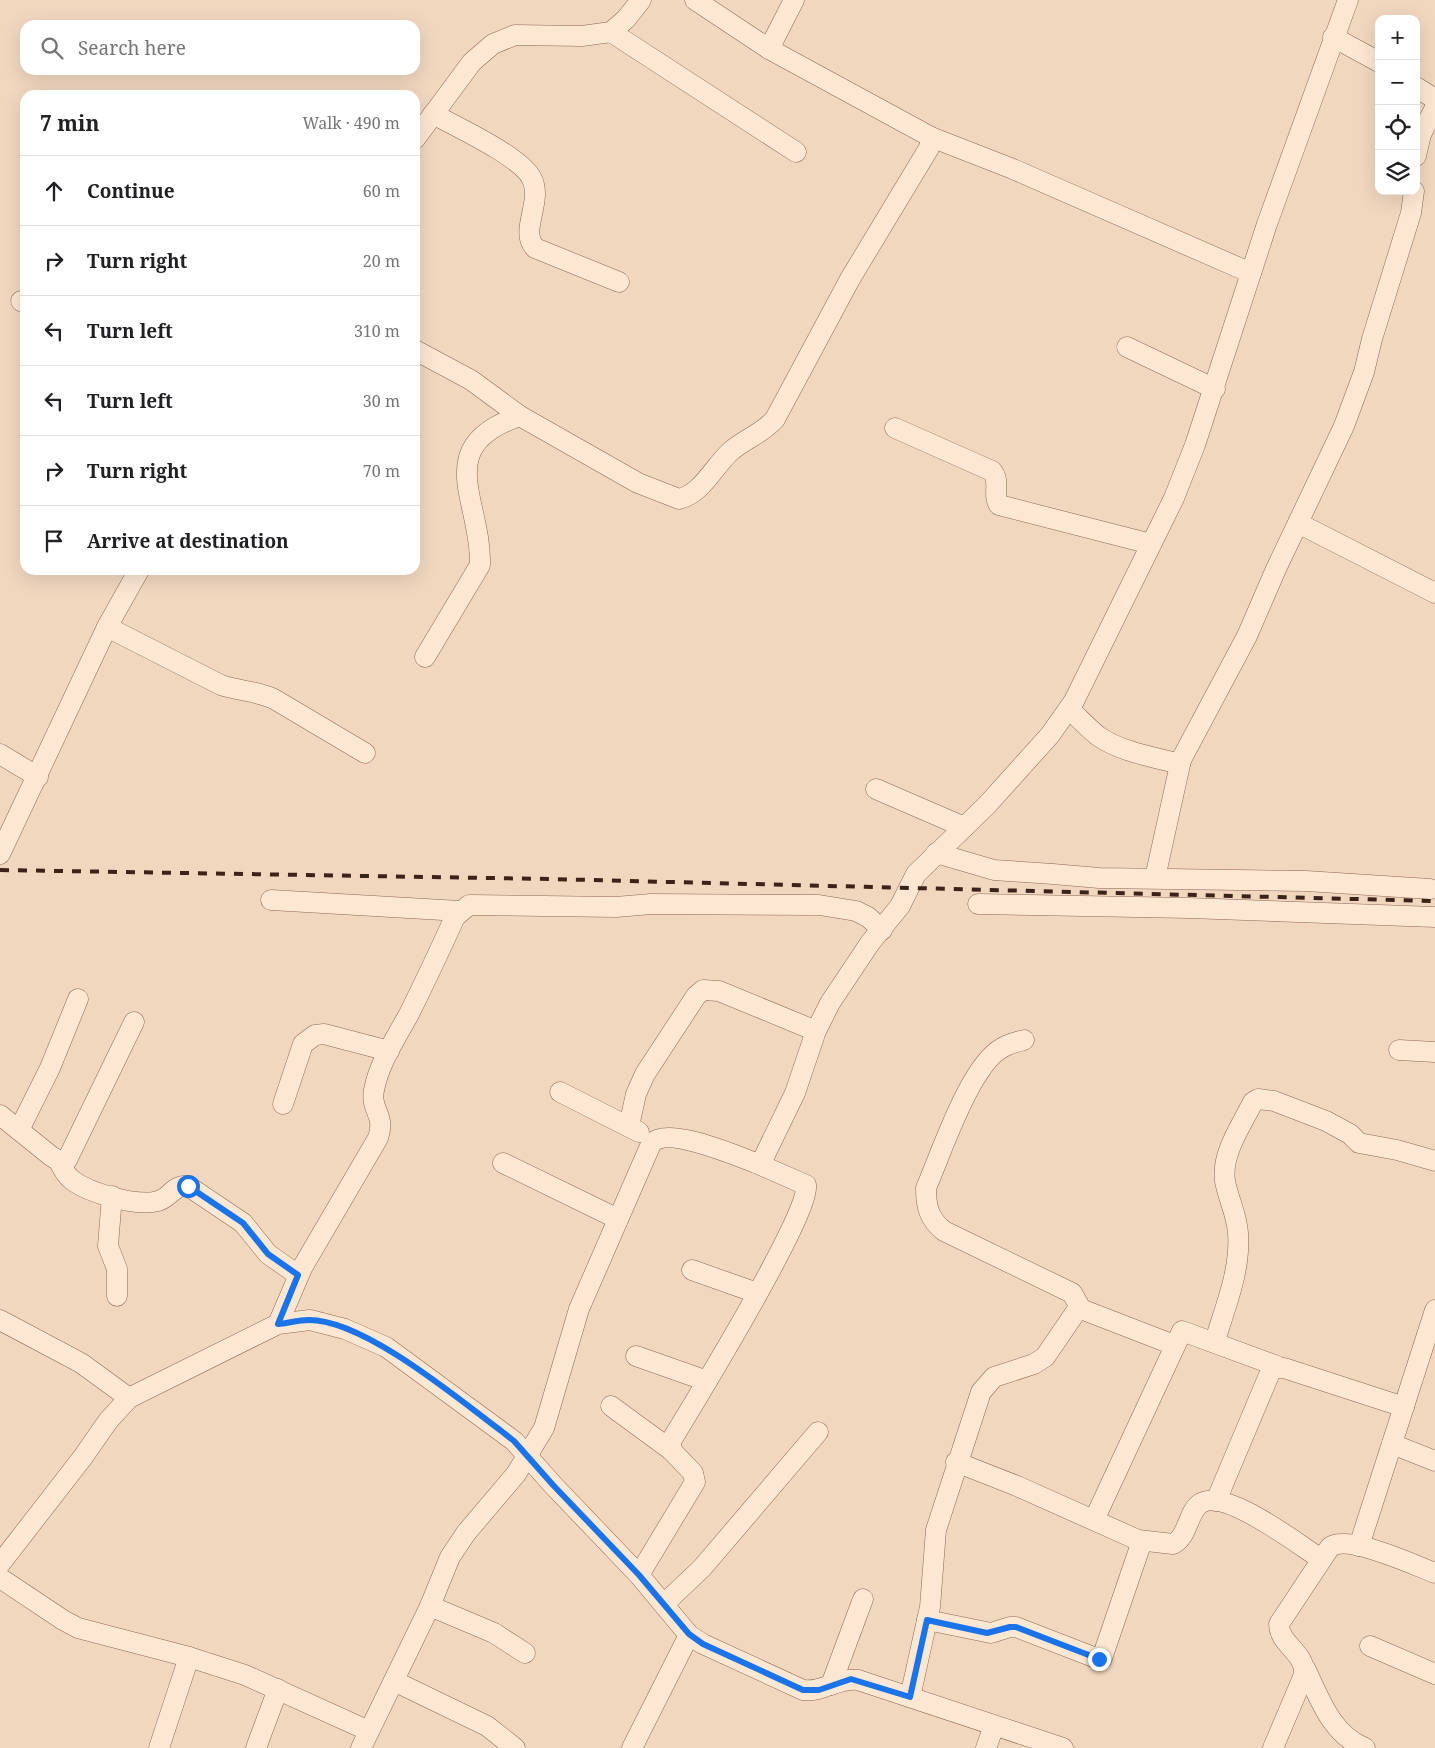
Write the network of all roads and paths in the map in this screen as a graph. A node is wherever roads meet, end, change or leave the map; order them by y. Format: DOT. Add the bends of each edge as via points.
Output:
graph roads {
  1 [pos="641,0"];
  2 [pos="695,0"];
  3 [pos="794,0"];
  4 [pos="1348,0"];
  5 [pos="611,32"];
  6 [pos="1333,37"];
  7 [pos="769,49"];
  8 [pos="1375,60"];
  9 [pos="1420,90"];
  10 [pos="1435,99"];
  11 [pos="1435,108"];
  12 [pos="433,114"];
  13 [pos="420,132"];
  14 [pos="931,137"];
  15 [pos="1417,150"];
  16 [pos="796,152"];
  17 [pos="1413,195"];
  18 [pos="1252,273"];
  19 [pos="619,282"];
  20 [pos="1127,347"];
  21 [pos="420,353"];
  22 [pos="1215,389"];
  23 [pos="520,416"];
  24 [pos="895,428"];
  25 [pos="1298,523"];
  26 [pos="1151,544"];
  27 [pos="136,575"];
  28 [pos="1435,593"];
  29 [pos="107,627"];
  30 [pos="425,657"];
  31 [pos="1069,709"];
  32 [pos="365,753"];
  33 [pos="0,754"];
  34 [pos="1180,764"];
  35 [pos="38,777"];
  36 [pos="876,789"];
  37 [pos="964,827"];
  38 [pos="936,853"];
  39 [pos="0,854"];
  40 [pos="1155,878"];
  41 [pos="1430,889"];
  42 [pos="271,900"];
  43 [pos="978,904"];
  44 [pos="460,911"];
  45 [pos="1435,917"];
  46 [pos="882,930"];
  47 [pos="78,999"];
  48 [pos="134,1022"];
  49 [pos="816,1031"];
  50 [pos="1024,1040"];
  51 [pos="1399,1050"];
  52 [pos="389,1051"];
  53 [pos="1435,1052"];
  54 [pos="560,1092"];
  55 [pos="282,1104"];
  56 [pos="0,1114"];
  57 [pos="629,1126"];
  58 [pos="19,1130"];
  59 [pos="654,1140"];
  60 [pos="59,1161"];
  61 [pos="1435,1161"];
  62 [pos="503,1163"];
  63 [pos="756,1163"];
  64 [pos="112,1196"];
  65 [pos="618,1219"];
  66 [pos="692,1270"];
  67 [pos="298,1275"];
  68 [pos="757,1293"];
  69 [pos="117,1296"];
  70 [pos="1081,1309"];
  71 [pos="1435,1310"];
  72 [pos="0,1320"];
  73 [pos="278,1324"];
  74 [pos="1215,1342"];
  75 [pos="1174,1345"];
  76 [pos="1428,1355"];
  77 [pos="636,1356"];
  78 [pos="1277,1366"];
  79 [pos="706,1381"];
  80 [pos="129,1398"];
  81 [pos="612,1406"];
  82 [pos="1404,1407"];
  83 [pos="818,1432"];
  84 [pos="1392,1444"];
  85 [pos="671,1450"];
  86 [pos="528,1458"];
  87 [pos="1435,1461"];
  88 [pos="956,1462"];
  89 [pos="1216,1501"];
  90 [pos="1094,1520"];
  91 [pos="1142,1541"];
  92 [pos="1359,1546"];
  93 [pos="1321,1560"];
  94 [pos="0,1564"];
  95 [pos="1435,1573"];
  96 [pos="639,1575"];
  97 [pos="0,1578"];
  98 [pos="863,1599"];
  99 [pos="664,1604"];
  100 [pos="430,1606"];
  101 [pos="927,1620"];
  102 [pos="689,1634"];
  103 [pos="1370,1646"];
  104 [pos="526,1653"];
  105 [pos="189,1658"];
  106 [pos="1305,1668"];
  107 [pos="1435,1674"];
  108 [pos="394,1681"];
  109 [pos="831,1685"];
  110 [pos="278,1689"];
  111 [pos="910,1697"];
  112 [pos="994,1726"];
  113 [pos="365,1739"];
  114 [pos="159,1748"];
  115 [pos="256,1748"];
  116 [pos="514,1748"];
  117 [pos="632,1748"];
  118 [pos="986,1748"];
  119 [pos="1063,1748"];
  120 [pos="1273,1748"];
  121 [pos="1365,1748"];
  1 -- 5 [label="street"];
  2 -- 7 [label="street"];
  3 -- 7 [label="street"];
  4 -- 6 [label="street"];
  5 -- 12 [label="street" via="503,38 472,62"];
  5 -- 16 [label="street"];
  6 -- 8 [label="street"];
  6 -- 18 [label="street"];
  7 -- 14 [label="street"];
  9 -- 10 [label="street"];
  11 -- 15 [label="street" via="1421,134"];
  12 -- 13 [label="street"];
  12 -- 19 [label="street" via="502,152 532,177 536,202 528,235 535,248"];
  14 -- 18 [label="street" via="1047,183"];
  14 -- 23 [label="street" via="929,148 850,280 775,419 732,450 689,496 679,499 651,490"];
  17 -- 25 [label="street" via="1411,213 1355,401"];
  18 -- 22 [label="street"];
  20 -- 22 [label="street"];
  21 -- 23 [label="street" via="471,380"];
  22 -- 26 [label="street" via="1174,498"];
  23 -- 30 [label="street" via="489,430 477,440 470,453 466,470 468,497 480,549 480,564"];
  24 -- 26 [label="street" via="992,471 999,506"];
  25 -- 28 [label="street"];
  25 -- 34 [label="street" via="1247,636"];
  26 -- 31 [label="street"];
  27 -- 29 [label="street"];
  29 -- 32 [label="street" via="221,685 260,692"];
  29 -- 35 [label="street"];
  31 -- 34 [label="street" via="1098,736 1111,743"];
  31 -- 37 [label="street" via="1031,756"];
  33 -- 35 [label="street"];
  34 -- 40 [label="street"];
  35 -- 39 [label="street"];
  36 -- 37 [label="street"];
  37 -- 38 [label="street"];
  38 -- 40 [label="street" via="994,870 1099,878"];
  38 -- 46 [label="street" via="916,874 900,906"];
  40 -- 41 [label="street" via="1306,881"];
  42 -- 44 [label="street"];
  43 -- 45 [label="street"];
  44 -- 46 [label="street" via="468,905 819,905 856,911"];
  44 -- 52 [label="street"];
  46 -- 49 [label="street" via="844,981"];
  47 -- 58 [label="street" via="50,1068"];
  48 -- 60 [label="street" via="70,1157"];
  49 -- 57 [label="street" via="719,991 703,990 645,1074 636,1094"];
  49 -- 63 [label="street" via="785,1116 764,1158"];
  50 -- 70 [label="street" via="1002,1048 982,1067 958,1112 926,1188 926,1202 929,1214 944,1231 1072,1293"];
  51 -- 53 [label="street"];
  52 -- 55 [label="street" via="324,1034 315,1035 303,1044"];
  52 -- 67 [label="street" via="374,1091 375,1108 382,1128 378,1138"];
  54 -- 57 [label="street"];
  56 -- 58 [label="street"];
  57 -- 59 [label="street"];
  58 -- 60 [label="street"];
  59 -- 63 [label="street" via="663,1137 690,1141"];
  59 -- 65 [label="street"];
  60 -- 64 [label="street" via="71,1179"];
  61 -- 74 [label="street" via="1359,1143 1326,1120 1274,1101 1258,1099 1253,1102 1230,1148 1226,1164 1225,1180 1238,1232 1237,1260"];
  62 -- 65 [label="street"];
  63 -- 68 [label="street" via="803,1184 807,1190 800,1214"];
  64 -- 67 [label="street" via="152,1202 177,1187 188,1186 243,1223 268,1254"];
  64 -- 69 [label="street" via="108,1246 117,1269"];
  65 -- 86 [label="street" via="577,1316 550,1414"];
  66 -- 68 [label="street"];
  67 -- 73 [label="street"];
  68 -- 79 [label="street"];
  70 -- 75 [label="street"];
  70 -- 88 [label="street" via="1034,1364 1003,1373 988,1382 973,1412"];
  71 -- 76 [label="street"];
  72 -- 80 [label="street" via="81,1362"];
  73 -- 80 [label="street"];
  73 -- 86 [label="street" via="310,1320 330,1324 386,1347 500,1430"];
  74 -- 75 [label="street" via="1182,1331"];
  74 -- 78 [label="street"];
  75 -- 90 [label="street"];
  76 -- 82 [label="street"];
  77 -- 79 [label="street"];
  78 -- 82 [label="street"];
  78 -- 89 [label="street" via="1268,1375"];
  79 -- 85 [label="street" via="671,1441"];
  80 -- 94 [label="street"];
  81 -- 85 [label="street"];
  82 -- 84 [label="street"];
  83 -- 99 [label="street" via="702,1568"];
  84 -- 87 [label="street"];
  84 -- 92 [label="street"];
  85 -- 96 [label="street" via="693,1473 696,1482"];
  86 -- 96 [label="street"];
  86 -- 100 [label="street" via="457,1544"];
  88 -- 90 [label="street"];
  88 -- 101 [label="street" via="936,1530"];
  89 -- 91 [label="street" via="1199,1505 1179,1542"];
  89 -- 93 [label="street" via="1251,1514"];
  90 -- 91 [label="street"];
  91 -- 101 [label="street" via="1102,1658 1016,1627 987,1633"];
  92 -- 93 [label="street" via="1335,1544"];
  92 -- 95 [label="street"];
  93 -- 106 [label="street" via="1280,1624 1279,1631"];
  96 -- 99 [label="street"];
  97 -- 105 [label="street" via="78,1628"];
  98 -- 109 [label="street"];
  99 -- 102 [label="street"];
  100 -- 104 [label="street" via="494,1633"];
  100 -- 108 [label="street"];
  101 -- 111 [label="street"];
  102 -- 109 [label="street" via="726,1655 803,1690 819,1690"];
  102 -- 117 [label="street"];
  103 -- 107 [label="street"];
  105 -- 110 [label="street"];
  105 -- 114 [label="street"];
  106 -- 120 [label="street"];
  106 -- 121 [label="street" via="1337,1729 1352,1743"];
  108 -- 113 [label="street"];
  108 -- 116 [label="street" via="486,1726"];
  109 -- 111 [label="street" via="851,1679"];
  110 -- 113 [label="street"];
  110 -- 115 [label="street"];
  111 -- 112 [label="street"];
  112 -- 118 [label="street"];
  112 -- 119 [label="street"];
}
